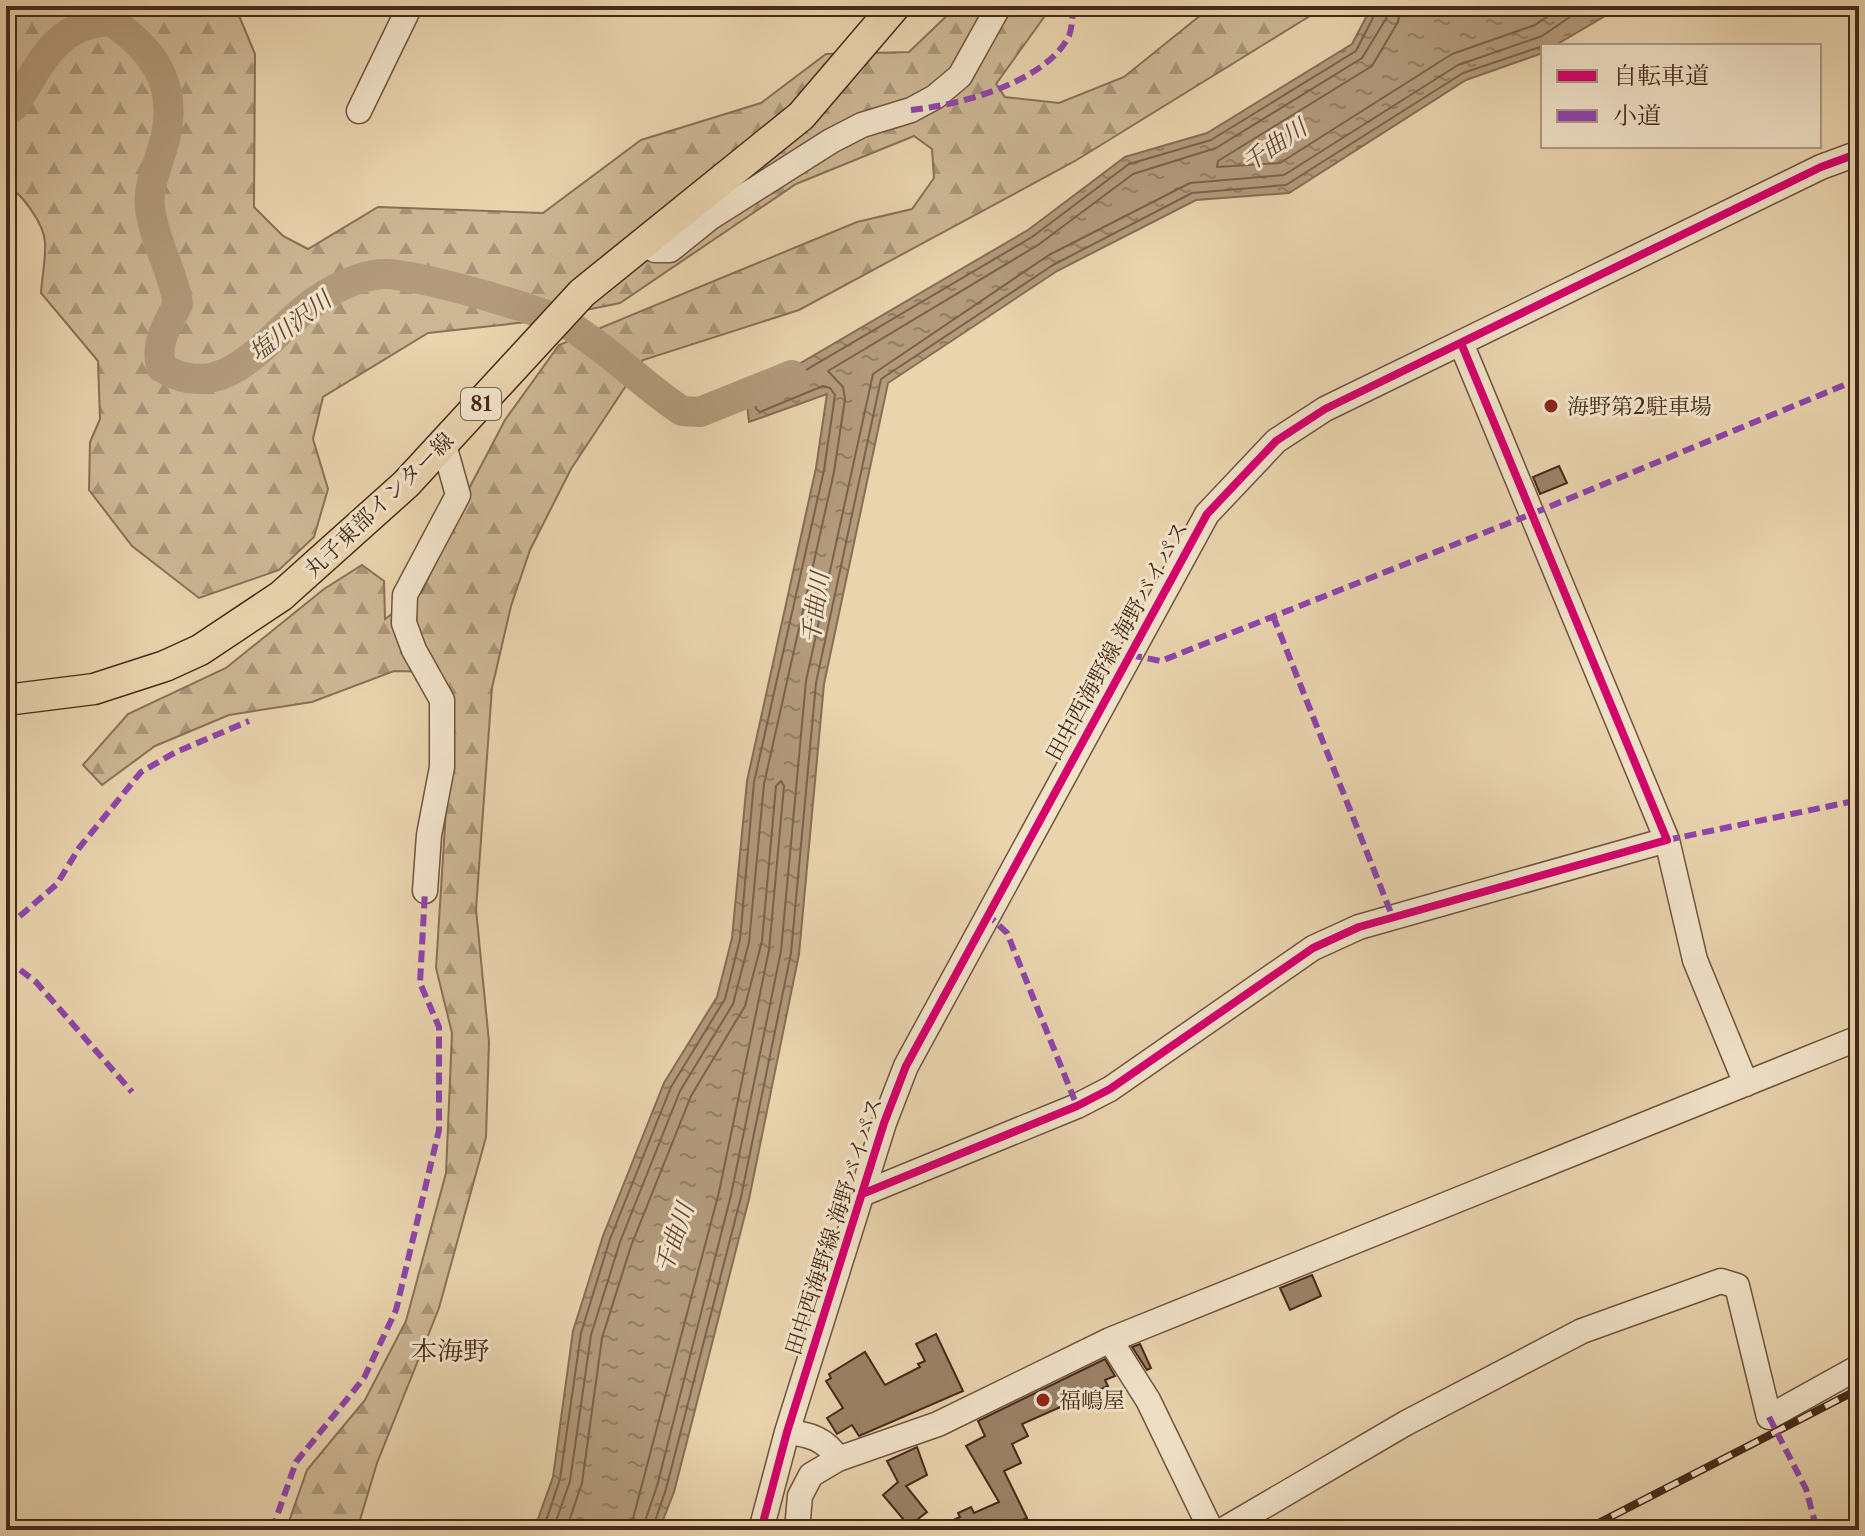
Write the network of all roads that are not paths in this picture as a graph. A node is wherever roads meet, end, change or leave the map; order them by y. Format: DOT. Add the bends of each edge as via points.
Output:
graph roads {
  1 [pos="410,6"];
  2 [pos="895,6"];
  3 [pos="999,6"];
  4 [pos="359,111"];
  5 [pos="1859,153"];
  6 [pos="641,242"];
  7 [pos="1461,343"];
  8 [pos="444,445"];
  9 [pos="6,700"];
  10 [pos="1667,840"];
  11 [pos="425,891"];
  12 [pos="1859,1038"];
  13 [pos="1746,1084"];
  14 [pos="862,1194"];
  15 [pos="1110,1340"];
  16 [pos="1859,1367"];
  17 [pos="787,1432"];
  18 [pos="838,1459"];
  19 [pos="761,1530"];
  20 [pos="797,1530"];
  21 [pos="1211,1530"];
  22 [pos="1223,1530"];
  1 -- 4 [label="street"];
  2 -- 6 [label="main road, 丸子東部インター線 / 81" via="801,116"];
  3 -- 6 [label="street" via="960,76 935,97 831,141 670,250"];
  5 -- 7 [label="street, 田中西海野線 海野バイパス"];
  6 -- 8 [label="main road, 丸子東部インター線 / 81" via="582,293"];
  7 -- 10 [label="street"];
  7 -- 14 [label="street, 田中西海野線 海野バイパス" via="1325,409 1276,441 1207,514 934,1010 893,1095"];
  8 -- 9 [label="main road, 丸子東部インター線 / 81" via="318,566 200,650 94,689"];
  8 -- 11 [label="street" via="458,495 405,595 404,623 442,700 442,767"];
  10 -- 13 [label="street" via="1695,960"];
  10 -- 14 [label="street" via="1336,937 1110,1089"];
  12 -- 13 [label="street"];
  13 -- 15 [label="street"];
  14 -- 17 [label="street, 田中西海野線 海野バイパス"];
  15 -- 18 [label="street" via="938,1424"];
  15 -- 21 [label="street" via="1148,1400"];
  16 -- 22 [label="street" via="1769,1417 1737,1286 1721,1281 1582,1331 1406,1423"];
  17 -- 18 [label="street" via="822,1441"];
  17 -- 19 [label="street, 田中西海野線 海野バイパス"];
  18 -- 20 [label="street" via="811,1475 800,1496"];
}
